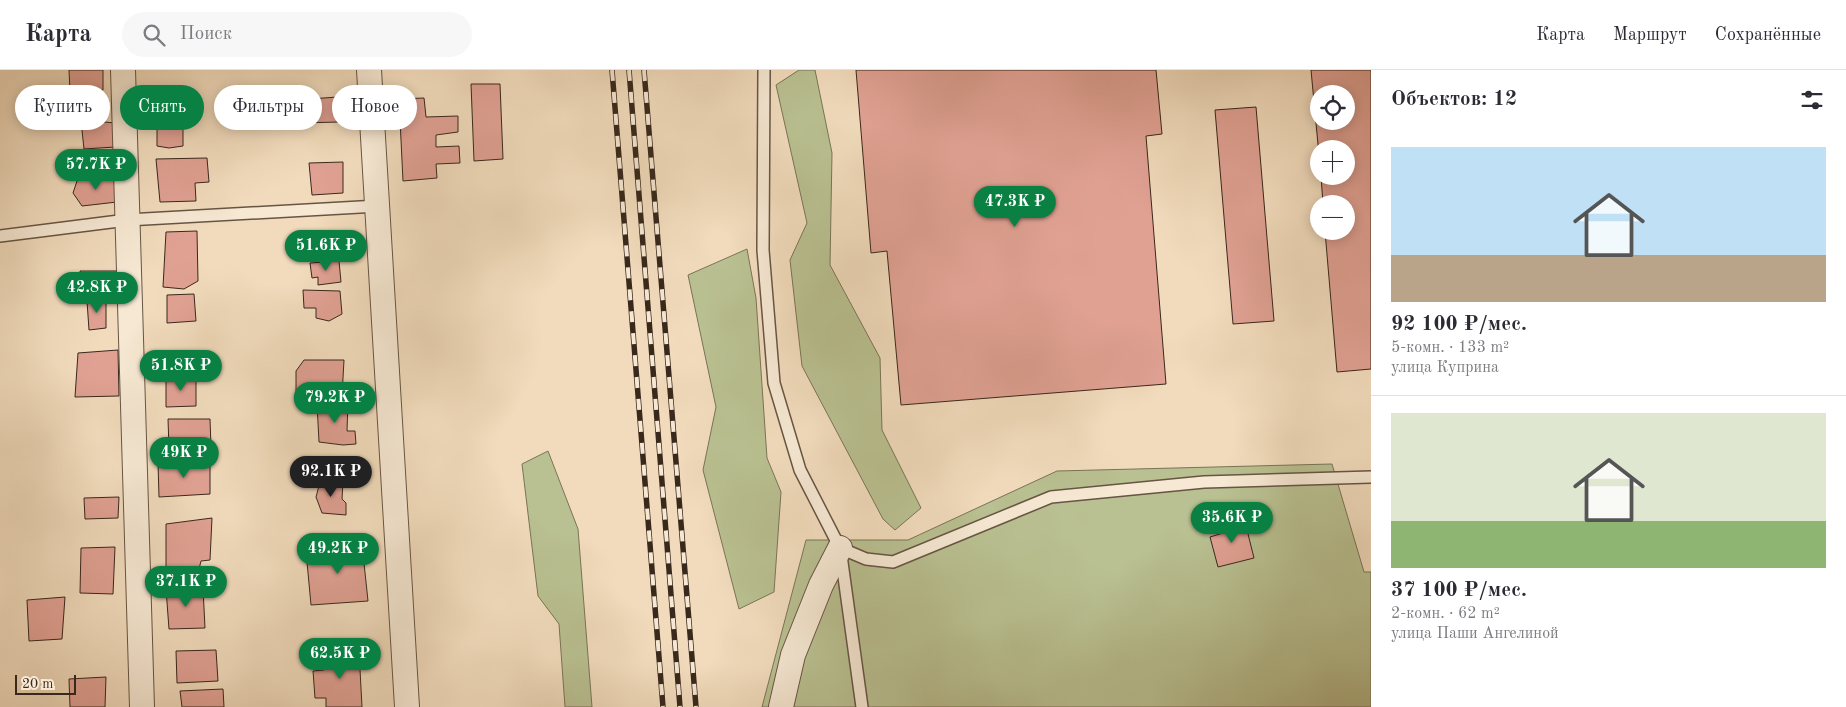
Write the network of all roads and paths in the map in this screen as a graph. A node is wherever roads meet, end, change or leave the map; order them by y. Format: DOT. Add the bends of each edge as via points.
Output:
graph roads {
  1 [pos="123,70"];
  2 [pos="369,70"];
  3 [pos="764,70"];
  4 [pos="378,206"];
  5 [pos="127,220"];
  6 [pos="0,236"];
  7 [pos="1371,477"];
  8 [pos="840,548"];
  9 [pos="142,707"];
  10 [pos="407,707"];
  11 [pos="781,707"];
  12 [pos="862,707"];
  1 -- 5 [label="street"];
  2 -- 4 [label="street"];
  3 -- 8 [label="lane" via="763,250 774,383 800,470"];
  4 -- 5 [label="lane"];
  4 -- 10 [label="street"];
  5 -- 6 [label="lane"];
  5 -- 9 [label="street"];
  7 -- 8 [label="lane" via="1204,482 1051,497 893,562 866,559"];
  8 -- 11 [label="street" via="821,585 793,656"];
  8 -- 12 [label="lane"];
}
